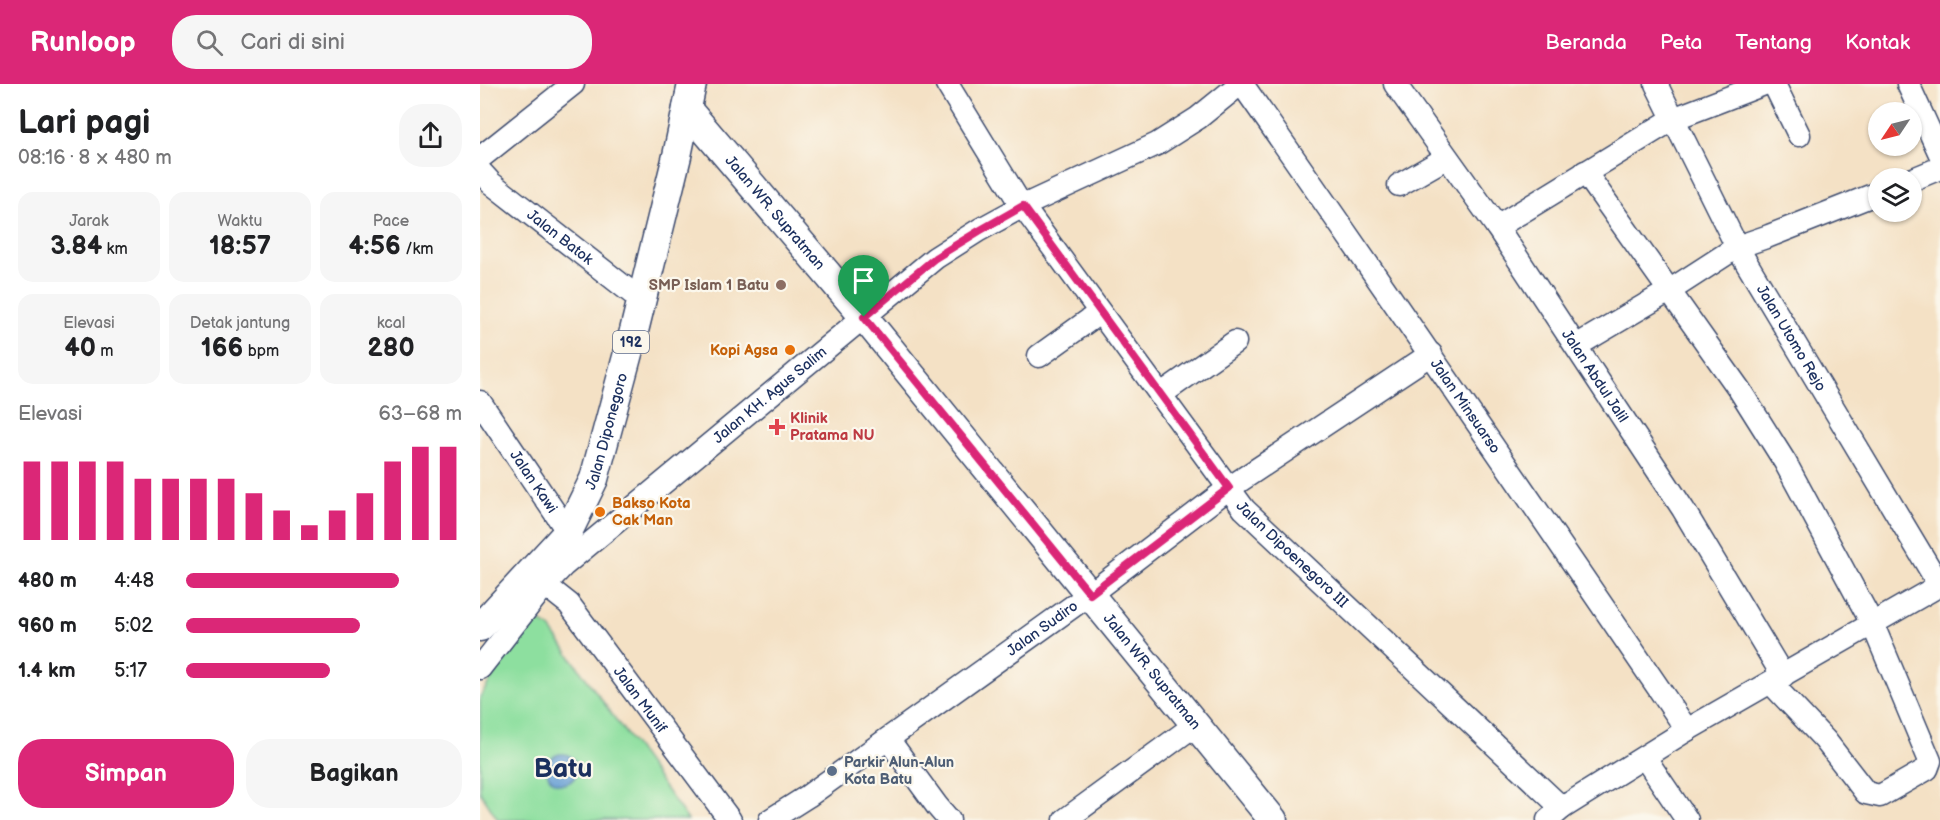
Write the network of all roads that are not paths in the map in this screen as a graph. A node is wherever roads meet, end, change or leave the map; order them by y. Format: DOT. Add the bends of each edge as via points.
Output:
graph roads {
  1 [pos="573,84"];
  2 [pos="947,84"];
  3 [pos="1241,84"];
  4 [pos="1395,84"];
  5 [pos="1656,84"];
  6 [pos="1764,84"];
  7 [pos="1774,84"];
  8 [pos="1908,84"];
  9 [pos="689,97"];
  10 [pos="1931,112"];
  11 [pos="1673,119"];
  12 [pos="1799,135"];
  13 [pos="1940,154"];
  14 [pos="677,156"];
  15 [pos="480,158"];
  16 [pos="1446,158"];
  17 [pos="730,161"];
  18 [pos="1940,168"];
  19 [pos="480,171"];
  20 [pos="1585,172"];
  21 [pos="1922,175"];
  22 [pos="1399,184"];
  23 [pos="1868,197"];
  24 [pos="1023,206"];
  25 [pos="1497,227"];
  26 [pos="1737,247"];
  27 [pos="1669,291"];
  28 [pos="641,300"];
  29 [pos="1099,313"];
  30 [pos="864,317"];
  31 [pos="1235,342"];
  32 [pos="1576,346"];
  33 [pos="1431,354"];
  34 [pos="1039,356"];
  35 [pos="1160,395"];
  36 [pos="480,402"];
  37 [pos="1229,488"];
  38 [pos="568,532"];
  39 [pos="536,582"];
  40 [pos="1940,585"];
  41 [pos="1090,594"];
  42 [pos="1873,624"];
  43 [pos="480,627"];
  44 [pos="480,668"];
  45 [pos="1777,679"];
  46 [pos="1195,724"];
  47 [pos="1687,730"];
  48 [pos="888,739"];
  49 [pos="1645,758"];
  50 [pos="1555,814"];
  51 [pos="730,820"];
  52 [pos="770,820"];
  53 [pos="949,820"];
  54 [pos="1065,820"];
  55 [pos="1273,820"];
  56 [pos="1688,820"];
  1 -- 15 [label="street"];
  2 -- 24 [label="street, Jalan Dipoenegoro III"];
  3 -- 24 [label="street, Jalan KH. Agus Salim" via="1157,144"];
  3 -- 33 [label="street, Jalan Minsuarso"];
  4 -- 16 [label="street, Jalan Abdul Jalil"];
  5 -- 11 [label="street, Jalan Utomo Rejo"];
  6 -- 11 [label="street"];
  7 -- 12 [label="street"];
  8 -- 10 [label="street"];
  9 -- 14 [label="main road, Jalan Diponegoro / 192"];
  9 -- 17 [label="main road, Jalan WR. Supratman"];
  10 -- 13 [label="street"];
  11 -- 20 [label="street"];
  11 -- 26 [label="street, Jalan Utomo Rejo"];
  14 -- 17 [label="main road" via="702,155"];
  14 -- 28 [label="main road, Jalan Diponegoro / 192"];
  16 -- 22 [label="street"];
  16 -- 25 [label="street, Jalan Abdul Jalil"];
  17 -- 30 [label="main road, Jalan WR. Supratman"];
  18 -- 21 [label="street"];
  19 -- 28 [label="street, Jalan Batok"];
  20 -- 25 [label="street"];
  20 -- 27 [label="street, Jalan Abdul Jalil"];
  23 -- 26 [label="street"];
  24 -- 29 [label="street, Jalan Dipoenegoro III"];
  24 -- 30 [label="street, Jalan KH. Agus Salim" via="935,258"];
  25 -- 32 [label="street, Jalan Abdul Jalil"];
  26 -- 27 [label="street"];
  26 -- 40 [label="street, Jalan Utomo Rejo"];
  27 -- 32 [label="street"];
  27 -- 42 [label="street, Jalan Abdul Jalil" via="1785,462"];
  28 -- 38 [label="main road, Jalan Diponegoro / 192" via="594,479"];
  29 -- 34 [label="street"];
  29 -- 35 [label="street, Jalan Dipoenegoro III"];
  30 -- 39 [label="street, Jalan KH. Agus Salim" via="614,525"];
  30 -- 41 [label="main road, Jalan WR. Supratman"];
  31 -- 35 [label="street"];
  32 -- 45 [label="street, Jalan Abdul Jalil" via="1683,508"];
  33 -- 37 [label="street, Jalan Sudiro"];
  33 -- 47 [label="street, Jalan Minsuarso"];
  35 -- 37 [label="street, Jalan Dipoenegoro III"];
  36 -- 38 [label="street, Jalan Kawi"];
  37 -- 41 [label="street, Jalan Sudiro"];
  37 -- 50 [label="street, Jalan Dipoenegoro III" via="1244,509"];
  38 -- 39 [label="main road, Jalan Diponegoro / 192"];
  39 -- 43 [label="main road, 192"];
  39 -- 44 [label="street, Jalan KH. Agus Salim"];
  39 -- 51 [label="street, Jalan Munif" via="569,604"];
  40 -- 42 [label="street"];
  41 -- 46 [label="main road, Jalan WR. Supratman"];
  41 -- 48 [label="street, Jalan Sudiro"];
  42 -- 45 [label="street"];
  42 -- 45 [label="street, Jalan Abdul Jalil" via="1930,761 1927,769 1880,796 1866,793"];
  45 -- 47 [label="street"];
  46 -- 54 [label="street"];
  46 -- 55 [label="main road, Jalan WR. Supratman"];
  47 -- 49 [label="street"];
  48 -- 52 [label="street, Jalan Sudiro"];
  48 -- 53 [label="street"];
  49 -- 50 [label="street"];
  49 -- 56 [label="street"];
}
